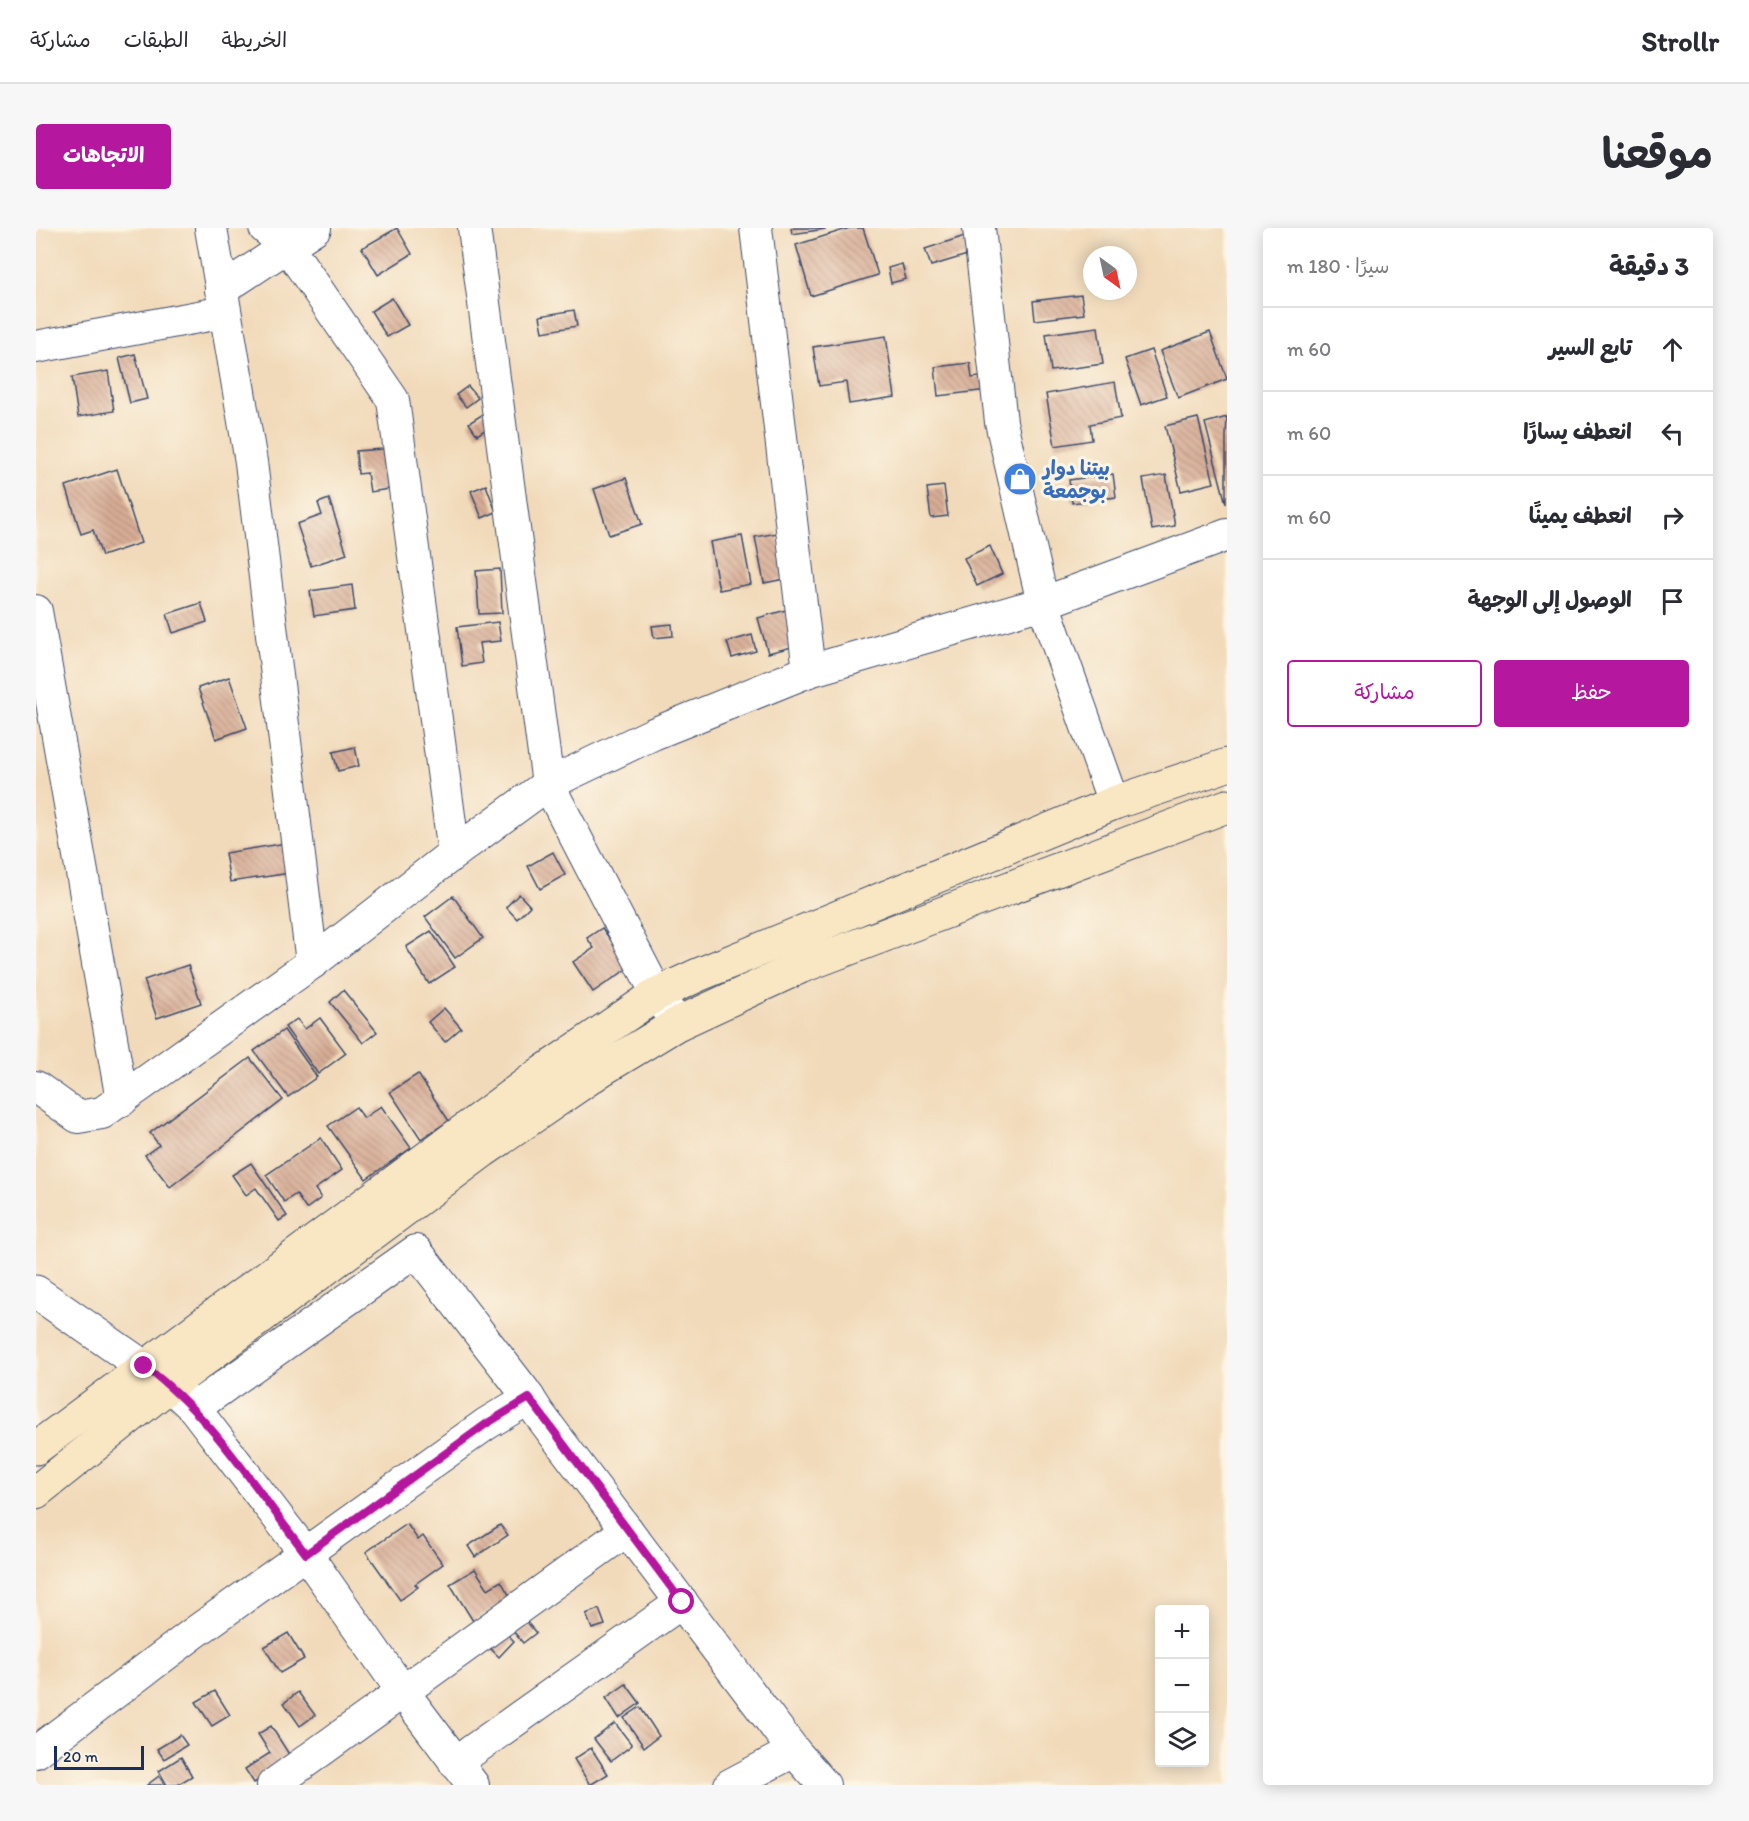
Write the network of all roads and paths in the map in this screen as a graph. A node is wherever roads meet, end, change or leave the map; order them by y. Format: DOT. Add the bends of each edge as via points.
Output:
graph roads {
  1 [pos="211,228"];
  2 [pos="315,228"];
  3 [pos="474,228"];
  4 [pos="756,228"];
  5 [pos="979,228"];
  6 [pos="276,237"];
  7 [pos="223,301"];
  8 [pos="36,347"];
  9 [pos="1227,535"];
  10 [pos="1043,603"];
  11 [pos="36,611"];
  12 [pos="809,671"];
  13 [pos="1227,765"];
  14 [pos="548,784"];
  15 [pos="1114,803"];
  16 [pos="1227,806"];
  17 [pos="454,853"];
  18 [pos="312,963"];
  19 [pos="657,994"];
  20 [pos="677,1024"];
  21 [pos="36,1087"];
  22 [pos="122,1100"];
  23 [pos="36,1292"];
  24 [pos="144,1366"];
  25 [pos="170,1385"];
  26 [pos="529,1398"];
  27 [pos="194,1408"];
  28 [pos="36,1448"];
  29 [pos="36,1492"];
  30 [pos="627,1530"];
  31 [pos="306,1554"];
  32 [pos="682,1602"];
  33 [pos="403,1692"];
  34 [pos="794,1751"];
  35 [pos="36,1752"];
  36 [pos="464,1774"];
  37 [pos="284,1782"];
  38 [pos="730,1785"];
  39 [pos="824,1785"];
  1 -- 7 [label="street"];
  2 -- 6 [label="street"];
  3 -- 14 [label="street"];
  4 -- 12 [label="street"];
  5 -- 10 [label="street" via="1001,422"];
  6 -- 7 [label="street"];
  6 -- 17 [label="street" via="393,400"];
  7 -- 8 [label="street"];
  7 -- 18 [label="street" via="252,462"];
  9 -- 10 [label="street"];
  10 -- 12 [label="street"];
  10 -- 15 [label="street"];
  11 -- 22 [label="street"];
  12 -- 14 [label="street" via="653,734"];
  13 -- 15 [label="main road"];
  14 -- 17 [label="street"];
  14 -- 19 [label="street"];
  15 -- 19 [label="main road"];
  16 -- 20 [label="main road" via="800,967"];
  17 -- 18 [label="street"];
  18 -- 22 [label="street"];
  19 -- 20 [label="street"];
  19 -- 24 [label="main road" via="540,1074"];
  20 -- 25 [label="main road" via="601,1070 483,1151"];
  21 -- 22 [label="street" via="78,1117 102,1113"];
  23 -- 24 [label="street"];
  24 -- 25 [label="street"];
  24 -- 28 [label="main road"];
  25 -- 27 [label="street"];
  25 -- 29 [label="main road"];
  26 -- 27 [label="street" via="416,1251"];
  26 -- 30 [label="street"];
  26 -- 31 [label="street" via="486,1424"];
  27 -- 31 [label="street"];
  30 -- 32 [label="street"];
  30 -- 33 [label="street"];
  31 -- 33 [label="street"];
  31 -- 35 [label="street"];
  32 -- 34 [label="street"];
  32 -- 36 [label="street"];
  33 -- 36 [label="street"];
  33 -- 37 [label="street"];
  34 -- 38 [label="street"];
  34 -- 39 [label="street"];
}
